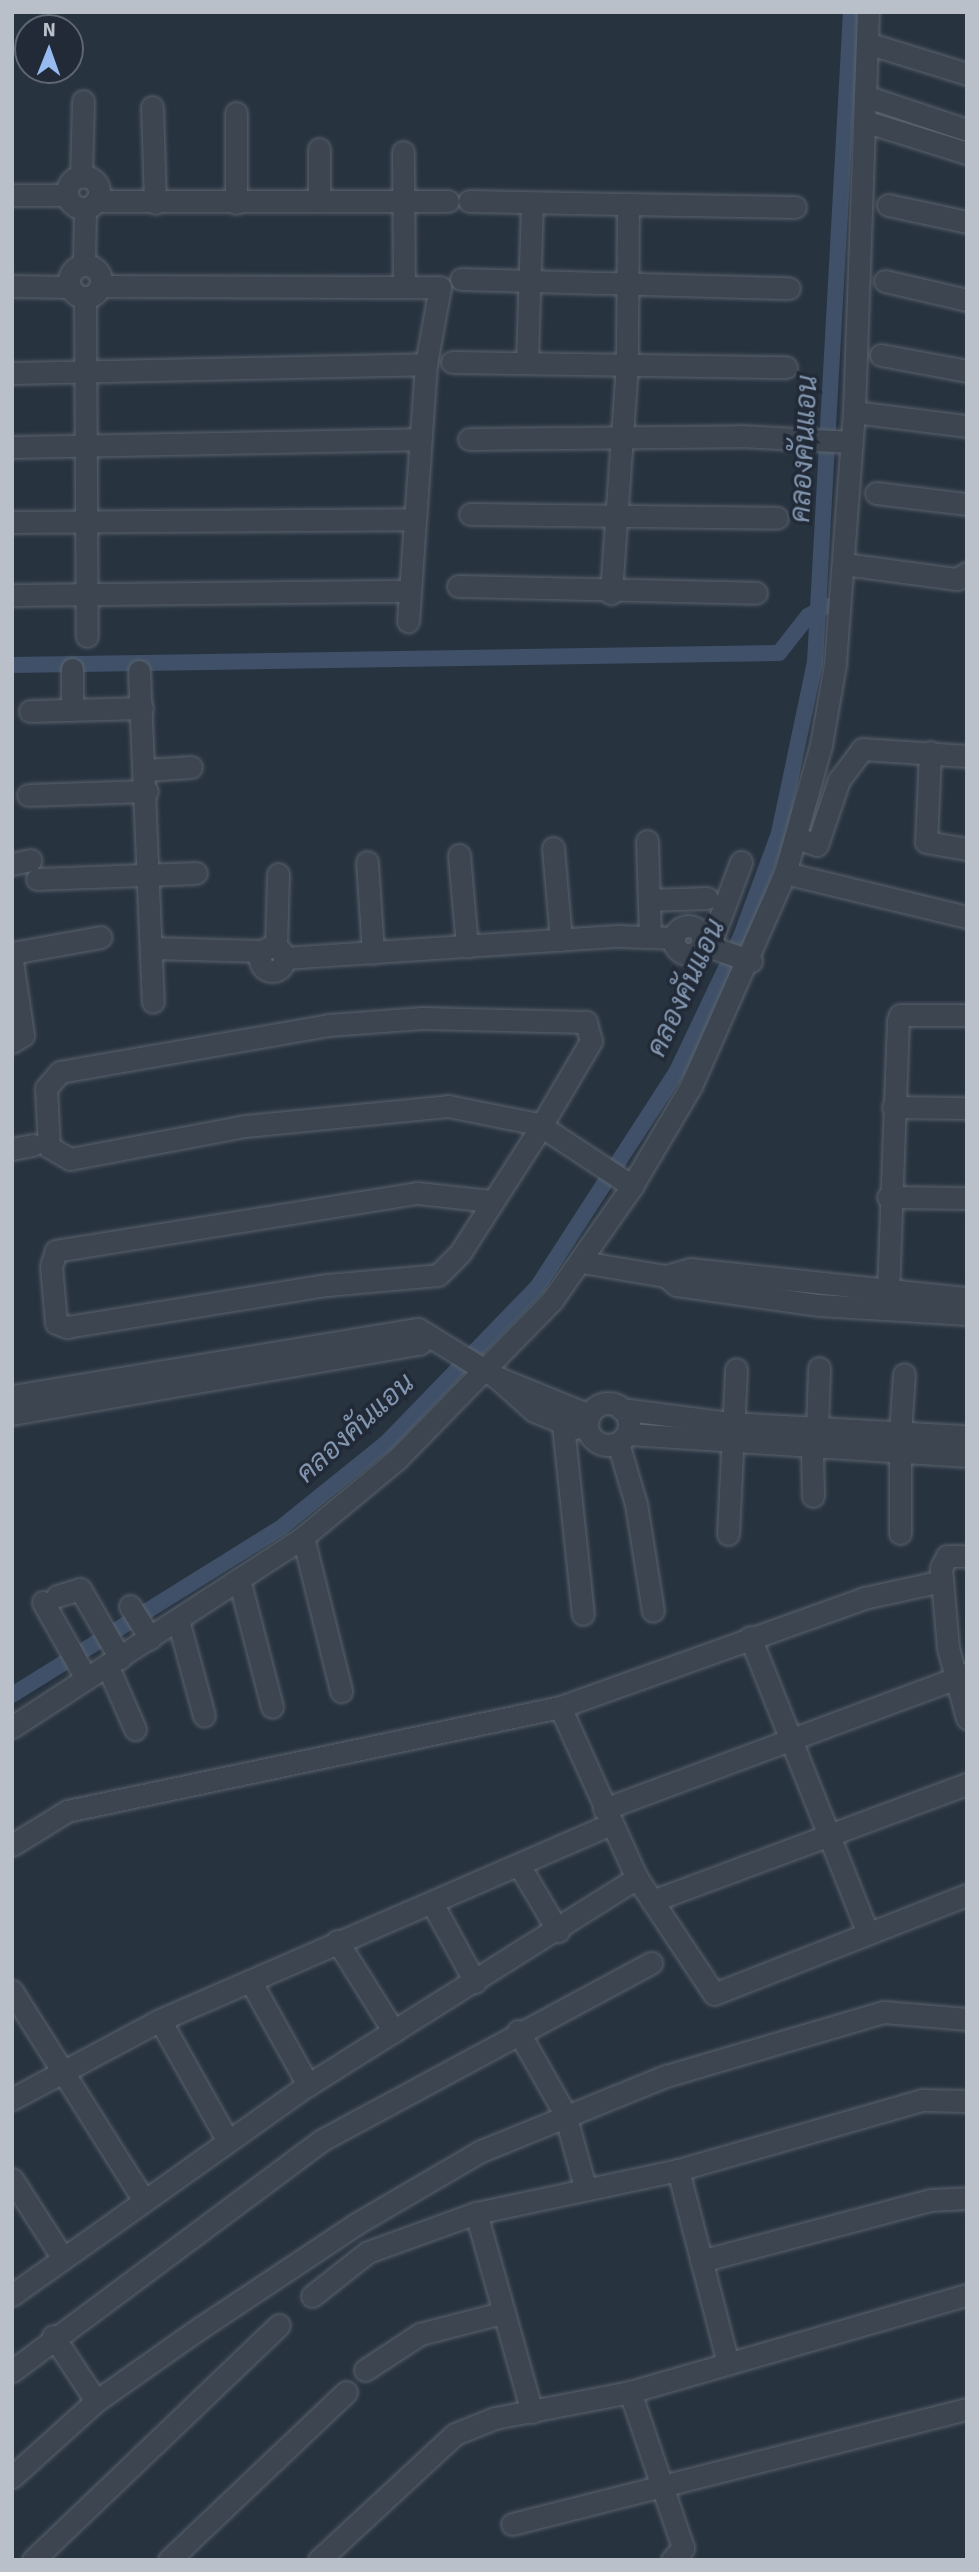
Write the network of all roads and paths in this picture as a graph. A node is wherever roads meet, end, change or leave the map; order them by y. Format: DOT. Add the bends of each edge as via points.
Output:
graph roads {
  1 [pos="869,12"];
  2 [pos="867,43"];
  3 [pos="967,74"];
  4 [pos="865,96"];
  5 [pos="83,100"];
  6 [pos="152,107"];
  7 [pos="236,113"];
  8 [pos="864,121"];
  9 [pos="967,130"];
  10 [pos="319,149"];
  11 [pos="403,152"];
  12 [pos="967,153"];
  13 [pos="81,177"];
  14 [pos="12,195"];
  15 [pos="67,195"];
  16 [pos="403,200"];
  17 [pos="319,201"];
  18 [pos="236,202"];
  19 [pos="155,203"];
  20 [pos="91,204"];
  21 [pos="628,204"];
  22 [pos="532,205"];
  23 [pos="888,205"];
  24 [pos="795,207"];
  25 [pos="967,222"];
  26 [pos="461,279"];
  27 [pos="531,279"];
  28 [pos="885,281"];
  29 [pos="627,282"];
  30 [pos="12,286"];
  31 [pos="404,286"];
  32 [pos="789,288"];
  33 [pos="85,290"];
  34 [pos="967,300"];
  35 [pos="881,355"];
  36 [pos="527,361"];
  37 [pos="452,362"];
  38 [pos="426,364"];
  39 [pos="627,364"];
  40 [pos="786,367"];
  41 [pos="85,368"];
  42 [pos="967,371"];
  43 [pos="12,373"];
  44 [pos="853,412"];
  45 [pos="967,426"];
  46 [pos="418,439"];
  47 [pos="469,439"];
  48 [pos="623,440"];
  49 [pos="848,442"];
  50 [pos="82,445"];
  51 [pos="12,447"];
  52 [pos="876,493"];
  53 [pos="967,504"];
  54 [pos="470,514"];
  55 [pos="617,515"];
  56 [pos="777,518"];
  57 [pos="415,519"];
  58 [pos="12,522"];
  59 [pos="84,523"];
  60 [pos="845,564"];
  61 [pos="967,573"];
  62 [pos="458,586"];
  63 [pos="408,591"];
  64 [pos="86,593"];
  65 [pos="611,593"];
  66 [pos="756,593"];
  67 [pos="14,595"];
  68 [pos="408,621"];
  69 [pos="88,636"];
  70 [pos="72,669"];
  71 [pos="139,671"];
  72 [pos="142,708"];
  73 [pos="30,710"];
  74 [pos="72,710"];
  75 [pos="930,752"];
  76 [pos="967,756"];
  77 [pos="191,766"];
  78 [pos="147,780"];
  79 [pos="28,795"];
  80 [pos="648,841"];
  81 [pos="807,841"];
  82 [pos="553,848"];
  83 [pos="967,849"];
  84 [pos="459,855"];
  85 [pos="367,862"];
  86 [pos="741,862"];
  87 [pos="27,868"];
  88 [pos="196,873"];
  89 [pos="278,873"];
  90 [pos="785,873"];
  91 [pos="152,875"];
  92 [pos="807,879"];
  93 [pos="706,898"];
  94 [pos="649,900"];
  95 [pos="967,917"];
  96 [pos="101,937"];
  97 [pos="650,937"];
  98 [pos="561,940"];
  99 [pos="467,947"];
  100 [pos="709,947"];
  101 [pos="152,948"];
  102 [pos="274,952"];
  103 [pos="12,953"];
  104 [pos="373,953"];
  105 [pos="748,960"];
  106 [pos="12,961"];
  107 [pos="153,1002"];
  108 [pos="967,1015"];
  109 [pos="12,1042"];
  110 [pos="893,1107"];
  111 [pos="967,1108"];
  112 [pos="533,1128"];
  113 [pos="626,1184"];
  114 [pos="888,1197"];
  115 [pos="967,1198"];
  116 [pos="491,1201"];
  117 [pos="582,1262"];
  118 [pos="888,1293"];
  119 [pos="818,1296"];
  120 [pos="967,1298"];
  121 [pos="967,1314"];
  122 [pos="429,1336"];
  123 [pos="819,1368"];
  124 [pos="736,1369"];
  125 [pos="487,1371"];
  126 [pos="904,1374"];
  127 [pos="12,1396"];
  128 [pos="621,1409"];
  129 [pos="12,1414"];
  130 [pos="588,1423"];
  131 [pos="564,1425"];
  132 [pos="731,1433"];
  133 [pos="967,1436"];
  134 [pos="623,1439"];
  135 [pos="815,1439"];
  136 [pos="900,1443"];
  137 [pos="967,1456"];
  138 [pos="813,1496"];
  139 [pos="728,1534"];
  140 [pos="900,1534"];
  141 [pos="303,1537"];
  142 [pos="967,1556"];
  143 [pos="239,1580"];
  144 [pos="942,1581"];
  145 [pos="130,1606"];
  146 [pos="653,1611"];
  147 [pos="583,1614"];
  148 [pos="178,1620"];
  149 [pos="147,1633"];
  150 [pos="750,1637"];
  151 [pos="113,1656"];
  152 [pos="83,1672"];
  153 [pos="961,1676"];
  154 [pos="341,1691"];
  155 [pos="272,1707"];
  156 [pos="560,1707"];
  157 [pos="15,1716"];
  158 [pos="204,1716"];
  159 [pos="967,1718"];
  160 [pos="135,1729"];
  161 [pos="787,1738"];
  162 [pos="967,1784"];
  163 [pos="607,1817"];
  164 [pos="830,1837"];
  165 [pos="12,1845"];
  166 [pos="519,1866"];
  167 [pos="637,1878"];
  168 [pos="967,1895"];
  169 [pos="652,1901"];
  170 [pos="432,1903"];
  171 [pos="558,1931"];
  172 [pos="867,1931"];
  173 [pos="337,1941"];
  174 [pos="651,1963"];
  175 [pos="251,1982"];
  176 [pos="475,1982"];
  177 [pos="12,1992"];
  178 [pos="967,2019"];
  179 [pos="160,2020"];
  180 [pos="518,2031"];
  181 [pos="394,2032"];
  182 [pos="59,2071"];
  183 [pos="309,2085"];
  184 [pos="12,2099"];
  185 [pos="967,2101"];
  186 [pos="565,2113"];
  187 [pos="228,2141"];
  188 [pos="678,2170"];
  189 [pos="12,2179"];
  190 [pos="585,2187"];
  191 [pos="967,2198"];
  192 [pos="143,2199"];
  193 [pos="476,2213"];
  194 [pos="62,2257"];
  195 [pos="701,2261"];
  196 [pos="12,2295"];
  197 [pos="967,2295"];
  198 [pos="312,2296"];
  199 [pos="501,2313"];
  200 [pos="279,2325"];
  201 [pos="53,2336"];
  202 [pos="727,2360"];
  203 [pos="365,2370"];
  204 [pos="12,2371"];
  205 [pos="346,2392"];
  206 [pos="630,2392"];
  207 [pos="96,2401"];
  208 [pos="967,2409"];
  209 [pos="531,2412"];
  210 [pos="12,2477"];
  211 [pos="660,2487"];
  212 [pos="512,2524"];
  213 [pos="33,2560"];
  214 [pos="169,2560"];
  215 [pos="318,2560"];
  216 [pos="672,2560"];
  1 -- 2 [label="street"];
  2 -- 3 [label="street"];
  2 -- 4 [label="street"];
  4 -- 8 [label="street"];
  4 -- 9 [label="street"];
  5 -- 13 [label="street"];
  6 -- 19 [label="street"];
  7 -- 18 [label="street"];
  8 -- 12 [label="street"];
  8 -- 44 [label="street"];
  10 -- 17 [label="street"];
  11 -- 16 [label="street"];
  13 -- 15 [label="street"];
  13 -- 20 [label="street" via="97,185"];
  14 -- 15 [label="street"];
  15 -- 20 [label="street"];
  16 -- 17 [label="street"];
  16 -- 22 [label="street"];
  16 -- 31 [label="street"];
  17 -- 18 [label="street"];
  18 -- 19 [label="street"];
  19 -- 20 [label="street"];
  20 -- 33 [label="street" via="84,265 69,275"];
  21 -- 22 [label="street"];
  21 -- 24 [label="street"];
  21 -- 29 [label="street"];
  22 -- 27 [label="street"];
  23 -- 25 [label="street"];
  26 -- 27 [label="street"];
  27 -- 29 [label="street"];
  27 -- 36 [label="street"];
  28 -- 34 [label="street"];
  29 -- 32 [label="street"];
  29 -- 39 [label="street"];
  30 -- 33 [label="street"];
  31 -- 33 [label="street"];
  31 -- 38 [label="street" via="440,286"];
  33 -- 41 [label="street"];
  35 -- 42 [label="street"];
  36 -- 37 [label="street"];
  36 -- 39 [label="street"];
  38 -- 41 [label="street"];
  38 -- 46 [label="street"];
  39 -- 40 [label="street"];
  39 -- 48 [label="street"];
  41 -- 43 [label="street"];
  41 -- 50 [label="street"];
  44 -- 45 [label="street"];
  44 -- 49 [label="street"];
  46 -- 50 [label="street"];
  46 -- 57 [label="street"];
  47 -- 48 [label="street"];
  48 -- 49 [label="street" via="791,437"];
  48 -- 55 [label="street"];
  49 -- 60 [label="street"];
  50 -- 51 [label="street"];
  50 -- 59 [label="street"];
  52 -- 53 [label="street"];
  54 -- 55 [label="street"];
  55 -- 56 [label="street"];
  55 -- 65 [label="street"];
  57 -- 59 [label="street"];
  57 -- 63 [label="street"];
  58 -- 59 [label="street"];
  59 -- 64 [label="street"];
  60 -- 61 [label="street" via="957,579"];
  60 -- 81 [label="street" via="835,664"];
  62 -- 65 [label="street"];
  63 -- 64 [label="street"];
  63 -- 68 [label="street"];
  64 -- 67 [label="street"];
  64 -- 69 [label="street"];
  65 -- 66 [label="street"];
  70 -- 74 [label="street"];
  71 -- 72 [label="street"];
  72 -- 74 [label="street"];
  72 -- 78 [label="street"];
  73 -- 74 [label="street"];
  75 -- 76 [label="street"];
  75 -- 81 [label="street" via="869,747 855,754"];
  75 -- 83 [label="street" via="926,842"];
  77 -- 78 [label="street"];
  78 -- 79 [label="street"];
  78 -- 91 [label="street"];
  80 -- 94 [label="street"];
  81 -- 90 [label="street"];
  81 -- 92 [label="street"];
  82 -- 98 [label="street"];
  84 -- 99 [label="street"];
  85 -- 104 [label="street"];
  86 -- 100 [label="street"];
  87 -- 91 [label="street"];
  88 -- 91 [label="street"];
  89 -- 102 [label="street"];
  90 -- 92 [label="street"];
  90 -- 105 [label="street"];
  91 -- 101 [label="street"];
  92 -- 95 [label="street"];
  93 -- 94 [label="street"];
  94 -- 97 [label="street"];
  96 -- 103 [label="street"];
  97 -- 98 [label="street"];
  97 -- 100 [label="street" via="674,939 689,954"];
  98 -- 99 [label="street"];
  99 -- 104 [label="street"];
  100 -- 105 [label="street"];
  101 -- 102 [label="street"];
  101 -- 107 [label="street"];
  102 -- 104 [label="street"];
  105 -- 113 [label="street" via="691,1086"];
  106 -- 109 [label="street" via="23,1035"];
  108 -- 110 [label="street" via="900,1015"];
  110 -- 111 [label="street"];
  110 -- 114 [label="street"];
  112 -- 112 [label="street" via="494,1111 404,1106 246,1126 70,1159 49,1147 46,1088 60,1072 329,1025 422,1018 586,1022 591,1041"];
  112 -- 113 [label="street"];
  112 -- 116 [label="street"];
  113 -- 117 [label="street"];
  114 -- 115 [label="street"];
  114 -- 118 [label="street"];
  116 -- 116 [label="street" via="460,1254 438,1275 327,1285 67,1328 56,1323 51,1266 56,1251 417,1193"];
  117 -- 119 [label="street" via="666,1276 677,1285"];
  117 -- 125 [label="street"];
  118 -- 119 [label="street"];
  118 -- 120 [label="street"];
  119 -- 121 [label="street"];
  122 -- 125 [label="street" via="452,1345"];
  122 -- 127 [label="street" via="403,1328"];
  122 -- 129 [label="street" via="419,1344"];
  123 -- 135 [label="street"];
  124 -- 132 [label="street"];
  125 -- 130 [label="street"];
  125 -- 131 [label="street" via="510,1395"];
  125 -- 141 [label="street" via="398,1458"];
  126 -- 136 [label="street"];
  128 -- 130 [label="street" via="608,1402"];
  128 -- 132 [label="street"];
  128 -- 134 [label="street"];
  130 -- 131 [label="street"];
  130 -- 134 [label="street" via="598,1442"];
  131 -- 147 [label="street"];
  132 -- 134 [label="street"];
  132 -- 135 [label="street"];
  132 -- 139 [label="street"];
  133 -- 136 [label="street"];
  134 -- 146 [label="street"];
  135 -- 136 [label="street"];
  135 -- 138 [label="street"];
  136 -- 137 [label="street"];
  136 -- 140 [label="street"];
  141 -- 143 [label="street"];
  141 -- 154 [label="street"];
  142 -- 144 [label="street" via="945,1558"];
  143 -- 148 [label="street"];
  143 -- 155 [label="street"];
  144 -- 150 [label="street" via="864,1598"];
  144 -- 153 [label="street"];
  145 -- 149 [label="street"];
  148 -- 149 [label="street"];
  148 -- 158 [label="street"];
  149 -- 151 [label="street"];
  150 -- 156 [label="street"];
  150 -- 161 [label="street"];
  151 -- 152 [label="street"];
  151 -- 152 [label="street" via="80,1589 50,1599"];
  151 -- 160 [label="street"];
  152 -- 157 [label="street"];
  153 -- 159 [label="street"];
  153 -- 161 [label="street"];
  156 -- 163 [label="street"];
  156 -- 165 [label="street" via="112,1799 67,1811"];
  161 -- 163 [label="street"];
  161 -- 164 [label="street"];
  162 -- 164 [label="street"];
  163 -- 166 [label="street"];
  163 -- 167 [label="street"];
  164 -- 169 [label="street"];
  164 -- 172 [label="street"];
  166 -- 170 [label="street"];
  166 -- 171 [label="street"];
  167 -- 169 [label="street"];
  167 -- 171 [label="street"];
  168 -- 172 [label="street"];
  169 -- 172 [label="street" via="714,1994"];
  170 -- 173 [label="street"];
  170 -- 176 [label="street"];
  171 -- 176 [label="street"];
  173 -- 175 [label="street"];
  173 -- 181 [label="street"];
  174 -- 180 [label="street"];
  175 -- 179 [label="street"];
  175 -- 183 [label="street"];
  176 -- 181 [label="street"];
  177 -- 182 [label="street"];
  178 -- 186 [label="street" via="884,2012 666,2076"];
  179 -- 182 [label="street"];
  179 -- 187 [label="street"];
  180 -- 186 [label="street"];
  180 -- 201 [label="street" via="321,2140"];
  181 -- 183 [label="street"];
  182 -- 184 [label="street"];
  182 -- 192 [label="street"];
  183 -- 187 [label="street"];
  185 -- 188 [label="street" via="922,2100"];
  186 -- 190 [label="street"];
  186 -- 207 [label="street" via="481,2151 356,2224"];
  187 -- 192 [label="street"];
  188 -- 190 [label="street"];
  188 -- 195 [label="street"];
  189 -- 194 [label="street"];
  190 -- 193 [label="street"];
  191 -- 195 [label="street" via="931,2200"];
  192 -- 194 [label="street"];
  193 -- 198 [label="street" via="368,2252"];
  193 -- 199 [label="street"];
  194 -- 196 [label="street"];
  195 -- 202 [label="street"];
  197 -- 202 [label="street"];
  199 -- 203 [label="street" via="420,2334"];
  199 -- 209 [label="street"];
  200 -- 213 [label="street"];
  201 -- 204 [label="street"];
  201 -- 207 [label="street"];
  202 -- 206 [label="street"];
  205 -- 214 [label="street"];
  206 -- 209 [label="street"];
  206 -- 211 [label="street"];
  207 -- 210 [label="street"];
  208 -- 211 [label="street"];
  209 -- 215 [label="street" via="455,2434"];
  211 -- 212 [label="street"];
  211 -- 216 [label="street" via="683,2548"];
}
